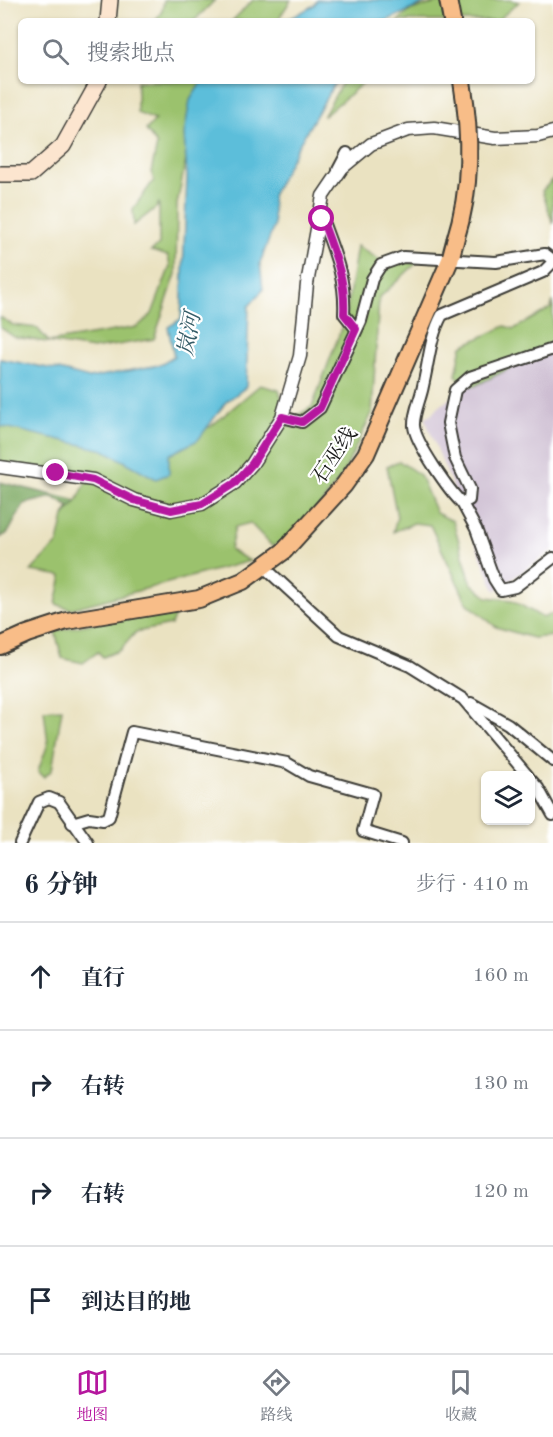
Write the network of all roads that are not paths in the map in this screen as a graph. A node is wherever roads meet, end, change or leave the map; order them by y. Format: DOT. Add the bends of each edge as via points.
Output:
graph roads {
  1 [pos="110,0"];
  2 [pos="448,0"];
  3 [pos="108,18"];
  4 [pos="451,18"];
  5 [pos="97,84"];
  6 [pos="462,84"];
  7 [pos="553,132"];
  8 [pos="347,153"];
  9 [pos="0,174"];
  10 [pos="450,260"];
  11 [pos="553,261"];
  12 [pos="356,329"];
  13 [pos="553,349"];
  14 [pos="282,417"];
  15 [pos="0,466"];
  16 [pos="462,503"];
  17 [pos="553,558"];
  18 [pos="264,567"];
  19 [pos="0,646"];
  20 [pos="463,699"];
  21 [pos="553,761"];
  22 [pos="524,771"];
  23 [pos="535,784"];
  24 [pos="553,815"];
  25 [pos="72,823"];
  26 [pos="20,843"];
  27 [pos="88,843"];
  28 [pos="402,843"];
  1 -- 3 [label="main road"];
  2 -- 4 [label="highway"];
  5 -- 9 [label="main road" via="63,146 31,174"];
  6 -- 10 [label="highway, 石巫线, bridge" via="470,156 467,191"];
  7 -- 14 [label="street" via="495,138 434,128 408,130 371,144 342,168 323,196 307,284 300,356"];
  8 -- 12 [label="street" via="326,191 322,219 340,269 344,314"];
  10 -- 11 [label="street" via="496,262 545,254"];
  10 -- 12 [label="street" via="403,257 381,264 372,279"];
  10 -- 18 [label="highway, 石巫线" via="362,460 284,552"];
  11 -- 16 [label="street" via="543,272 442,315 434,329 413,425 418,442 451,493"];
  12 -- 14 [label="street" via="320,408 302,422"];
  13 -- 16 [label="street" via="470,377 455,390 448,423 455,458 470,489 469,500"];
  14 -- 15 [label="street" via="235,483 202,504 171,510 134,500 93,480"];
  16 -- 17 [label="street" via="501,590 515,586"];
  18 -- 19 [label="highway, 石巫线" via="199,599 67,621"];
  18 -- 20 [label="street" via="339,636 410,666"];
  20 -- 21 [label="street" via="508,724"];
  20 -- 22 [label="street"];
  23 -- 24 [label="street"];
  25 -- 26 [label="street" via="59,802 46,799 39,802"];
  25 -- 27 [label="street"];
  25 -- 28 [label="street" via="109,817 132,732 287,762 309,776 373,794 363,831"];
}
